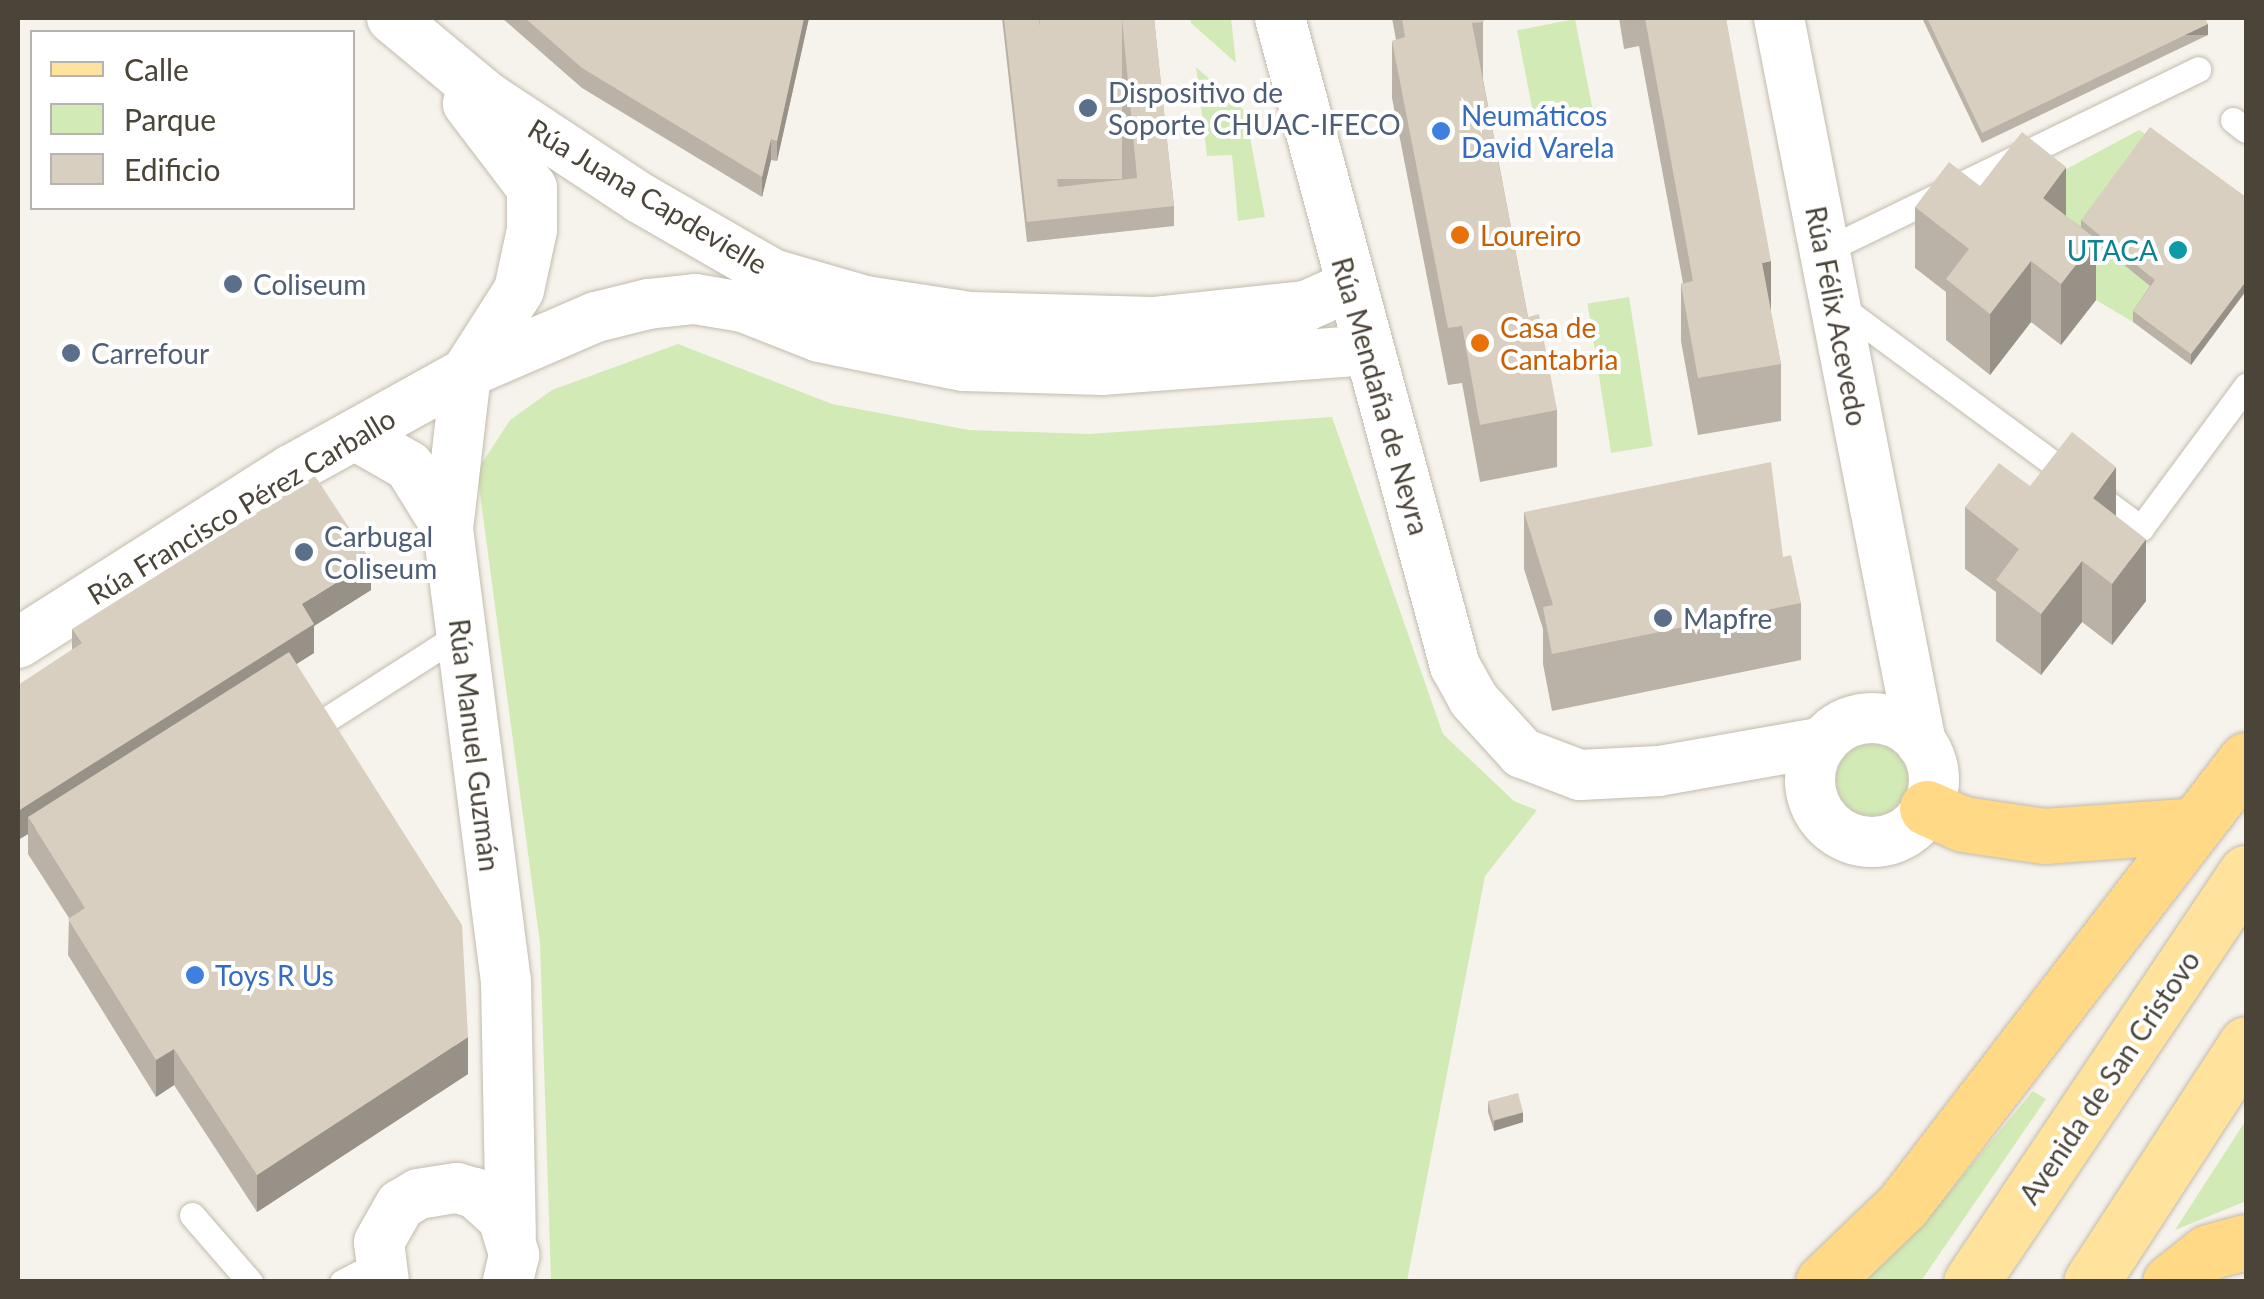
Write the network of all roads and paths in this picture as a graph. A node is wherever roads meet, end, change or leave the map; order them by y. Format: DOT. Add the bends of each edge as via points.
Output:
graph roads {
  1 [pos="390,18"];
  2 [pos="1280,18"];
  3 [pos="1322,18"];
  4 [pos="1779,18"];
  5 [pos="2198,70"];
  6 [pos="1309,135"];
  7 [pos="1824,251"];
  8 [pos="1348,287"];
  9 [pos="1837,304"];
  10 [pos="1366,350"];
  11 [pos="466,372"];
  12 [pos="2246,386"];
  13 [pos="325,444"];
  14 [pos="448,528"];
  15 [pos="1894,614"];
  16 [pos="460,634"];
  17 [pos="18,643"];
  18 [pos="314,728"];
  19 [pos="1922,743"];
  20 [pos="1831,749"];
  21 [pos="2246,760"];
  22 [pos="1927,808"];
  23 [pos="2196,825"];
  24 [pos="2246,873"];
  25 [pos="2246,1044"];
  26 [pos="510,1098"];
  27 [pos="437,1188"];
  28 [pos="192,1215"];
  29 [pos="2246,1242"];
  30 [pos="509,1258"];
  31 [pos="368,1275"];
  32 [pos="250,1282"];
  33 [pos="1823,1282"];
  34 [pos="1971,1282"];
  35 [pos="2091,1282"];
  36 [pos="2170,1282"];
  1 -- 8 [label="street, Rúa Juana Capdevielle" via="486,97 640,198 772,274 846,296 970,317 1154,322 1306,306"];
  1 -- 11 [label="street, Rúa Juana Capdevielle" via="505,145 532,188 532,230 519,290"];
  2 -- 6 [label="street, Rúa Mendaña de Neyra"];
  3 -- 6 [label="street" via="1310,66"];
  4 -- 7 [label="street, Rúa Félix Acevedo"];
  5 -- 7 [label="lane"];
  6 -- 8 [label="street, Rúa Mendaña de Neyra"];
  7 -- 9 [label="street, Rúa Félix Acevedo"];
  8 -- 10 [label="street, Rúa Mendaña de Neyra"];
  9 -- 12 [label="lane" via="2141,528"];
  9 -- 15 [label="street, Rúa Félix Acevedo"];
  10 -- 11 [label="street, Rúa Juana Capdevielle" via="1103,370 963,366 881,353 744,307 694,299 596,317"];
  10 -- 20 [label="street, Rúa Mendaña de Neyra" via="1455,666 1473,700 1522,753 1549,768 1617,776 1743,754"];
  11 -- 13 [label="street, Rúa Francisco Pérez Carballo"];
  11 -- 14 [label="street, Rúa Juana Capdevielle"];
  13 -- 14 [label="street, Rúa Manuel Guzmán" via="409,466"];
  13 -- 17 [label="street, Rúa Francisco Pérez Carballo"];
  14 -- 16 [label="street, Rúa Manuel Guzmán"];
  15 -- 19 [label="street, Rúa Félix Acevedo"];
  15 -- 20 [label="street, Rúa Félix Acevedo" via="1887,664"];
  16 -- 18 [label="lane"];
  16 -- 26 [label="street, Rúa Manuel Guzmán" via="506,980"];
  19 -- 20 [label="street" via="1894,722"];
  19 -- 22 [label="street, Rúa Félix Acevedo" via="1933,775"];
  20 -- 22 [label="street" via="1823,818 1853,839 1888,839"];
  21 -- 23 [label="highway"];
  22 -- 23 [label="highway" via="1963,824 2044,836"];
  23 -- 33 [label="highway" via="1903,1205"];
  24 -- 34 [label="main road, Avenida de San Cristovo"];
  25 -- 35 [label="main road"];
  26 -- 27 [label="street" via="476,1153"];
  26 -- 30 [label="street, Rúa Manuel Guzmán"];
  27 -- 30 [label="street, Rúa Manuel Guzmán" via="474,1193 503,1218"];
  27 -- 31 [label="street" via="400,1206"];
  28 -- 32 [label="lane"];
  29 -- 36 [label="highway" via="2208,1252"];
}
